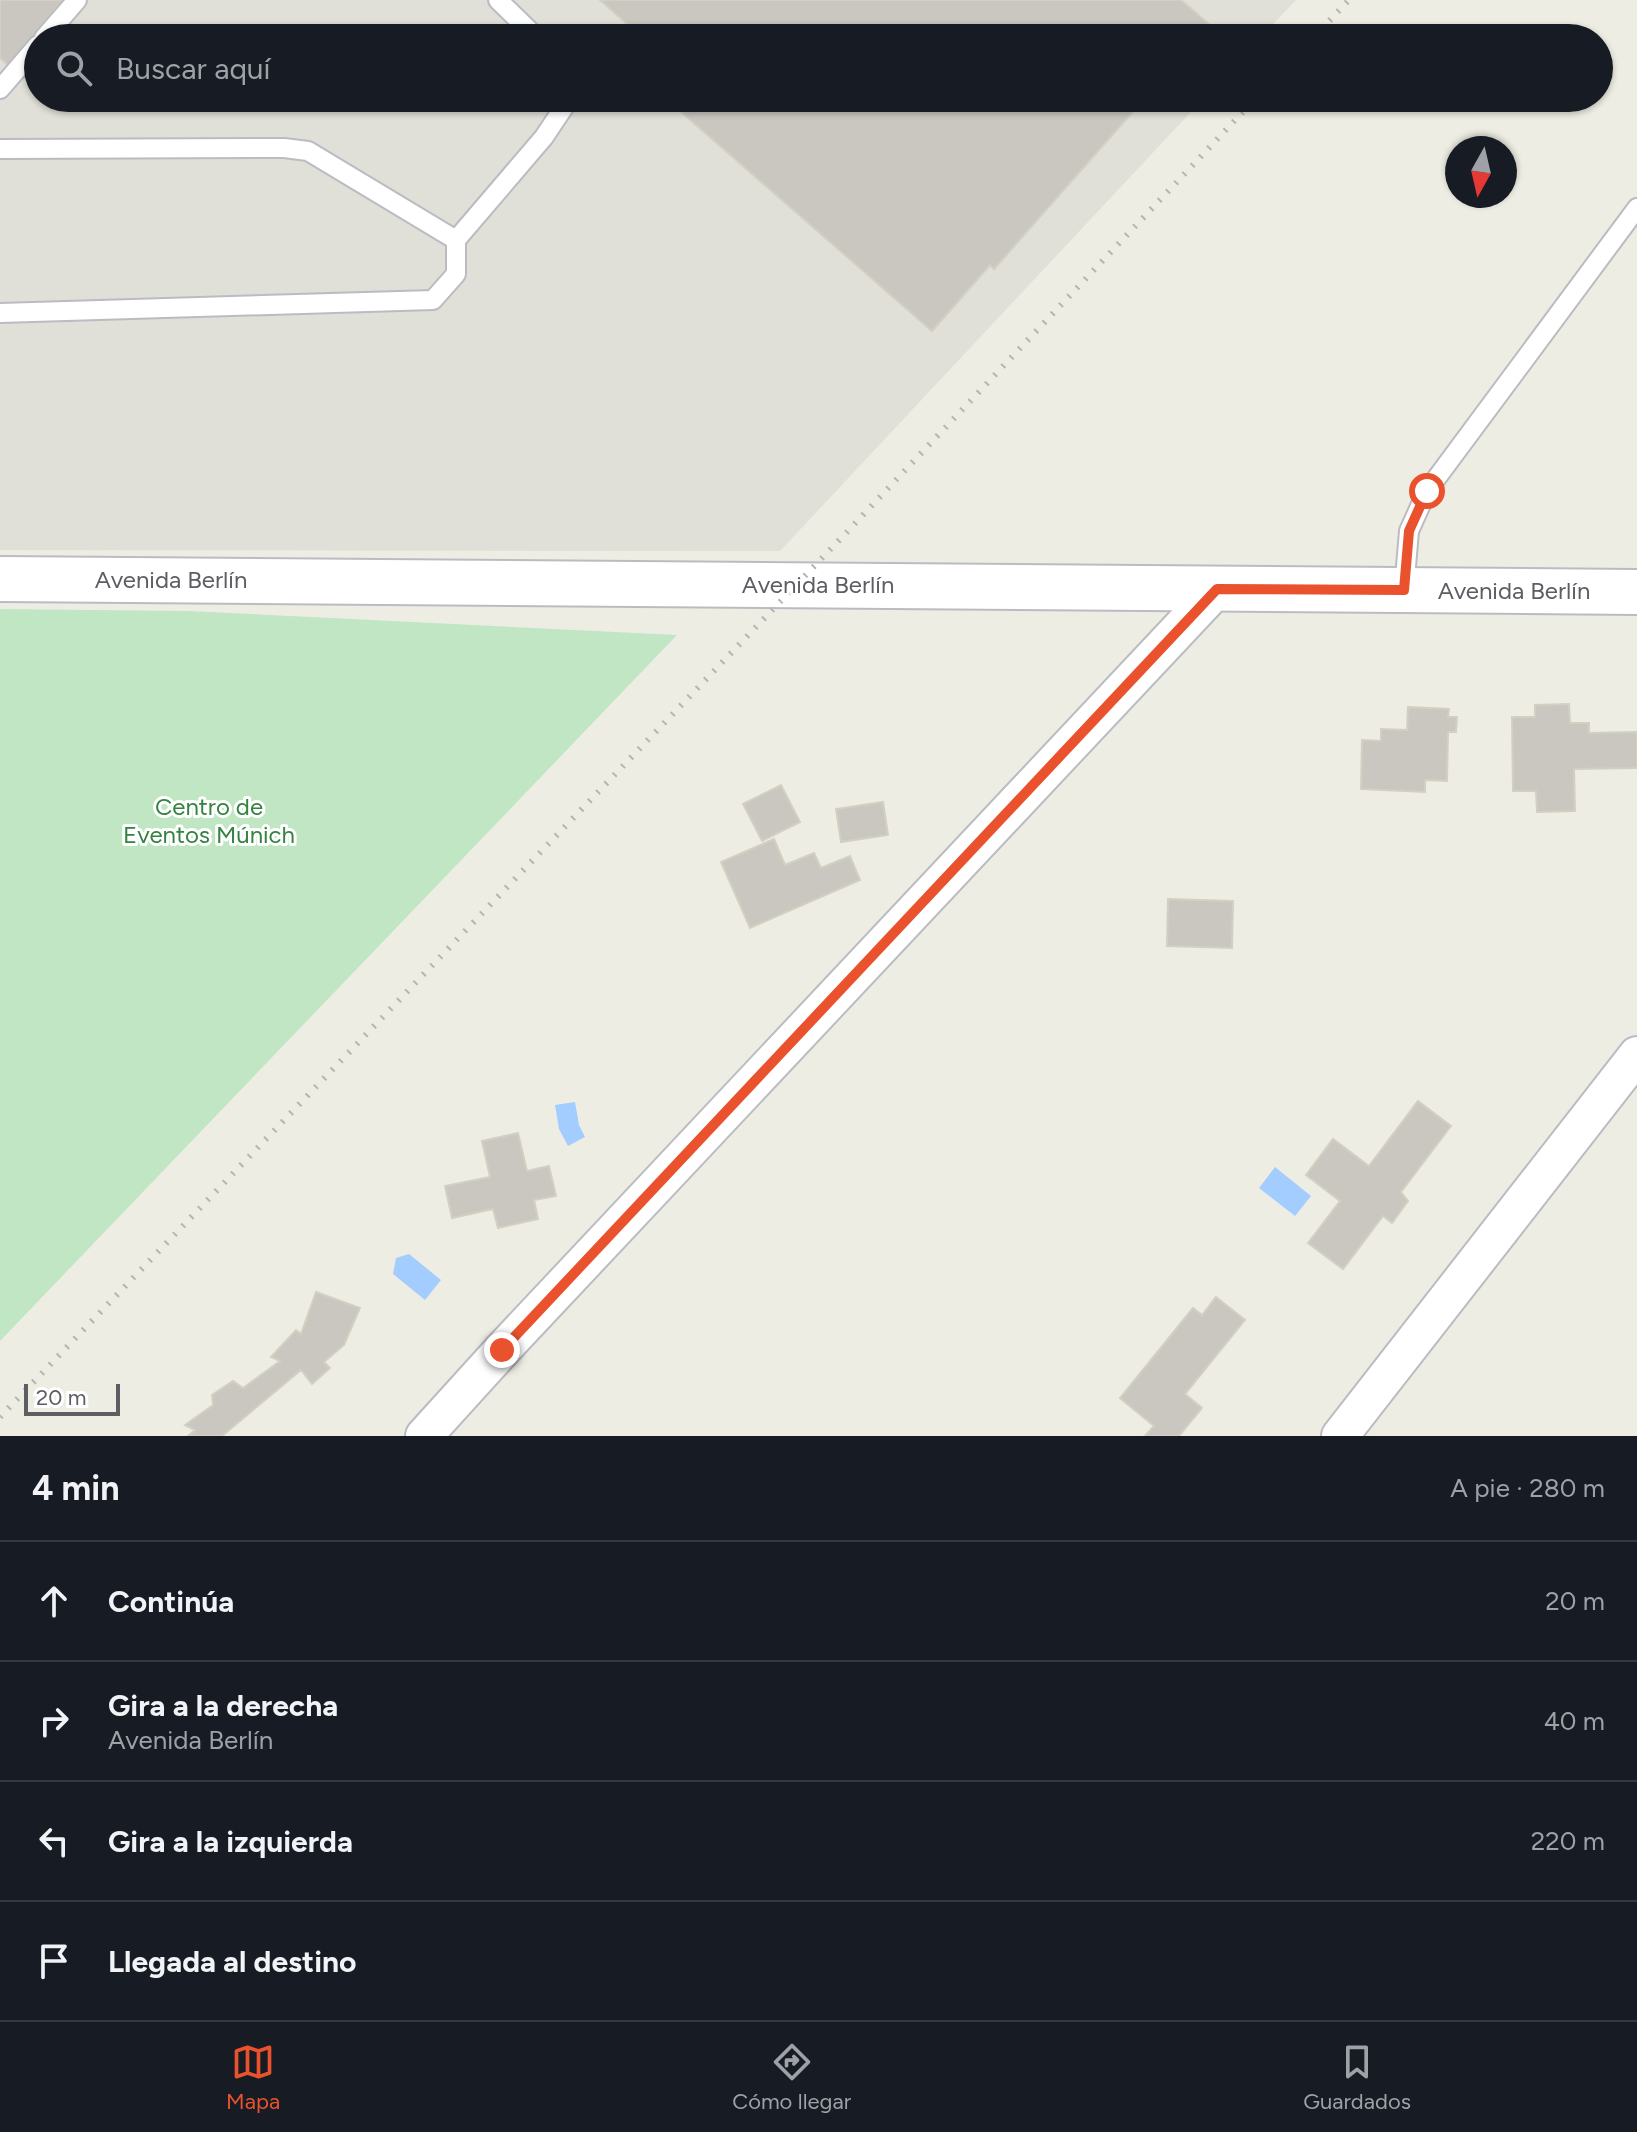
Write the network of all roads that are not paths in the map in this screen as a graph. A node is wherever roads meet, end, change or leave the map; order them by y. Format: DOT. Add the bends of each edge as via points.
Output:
graph roads {
  1 [pos="77,0"];
  2 [pos="498,0"];
  3 [pos="56,24"];
  4 [pos="523,24"];
  5 [pos="24,61"];
  6 [pos="0,89"];
  7 [pos="561,112"];
  8 [pos="0,149"];
  9 [pos="1637,208"];
  10 [pos="456,240"];
  11 [pos="0,313"];
  12 [pos="0,579"];
  13 [pos="1217,589"];
  14 [pos="1404,590"];
  15 [pos="1637,592"];
  16 [pos="1637,1055"];
  17 [pos="424,1436"];
  18 [pos="1340,1436"];
  1 -- 3 [label="lane"];
  2 -- 4 [label="lane"];
  5 -- 6 [label="lane"];
  7 -- 10 [label="lane"];
  8 -- 10 [label="lane" via="308,151"];
  9 -- 14 [label="lane" via="1427,491 1409,531"];
  10 -- 11 [label="lane" via="456,274 433,300"];
  12 -- 13 [label="street, Avenida Berlín"];
  13 -- 14 [label="street, Avenida Berlín"];
  13 -- 17 [label="street"];
  14 -- 15 [label="street, Avenida Berlín"];
  16 -- 18 [label="street"];
}
